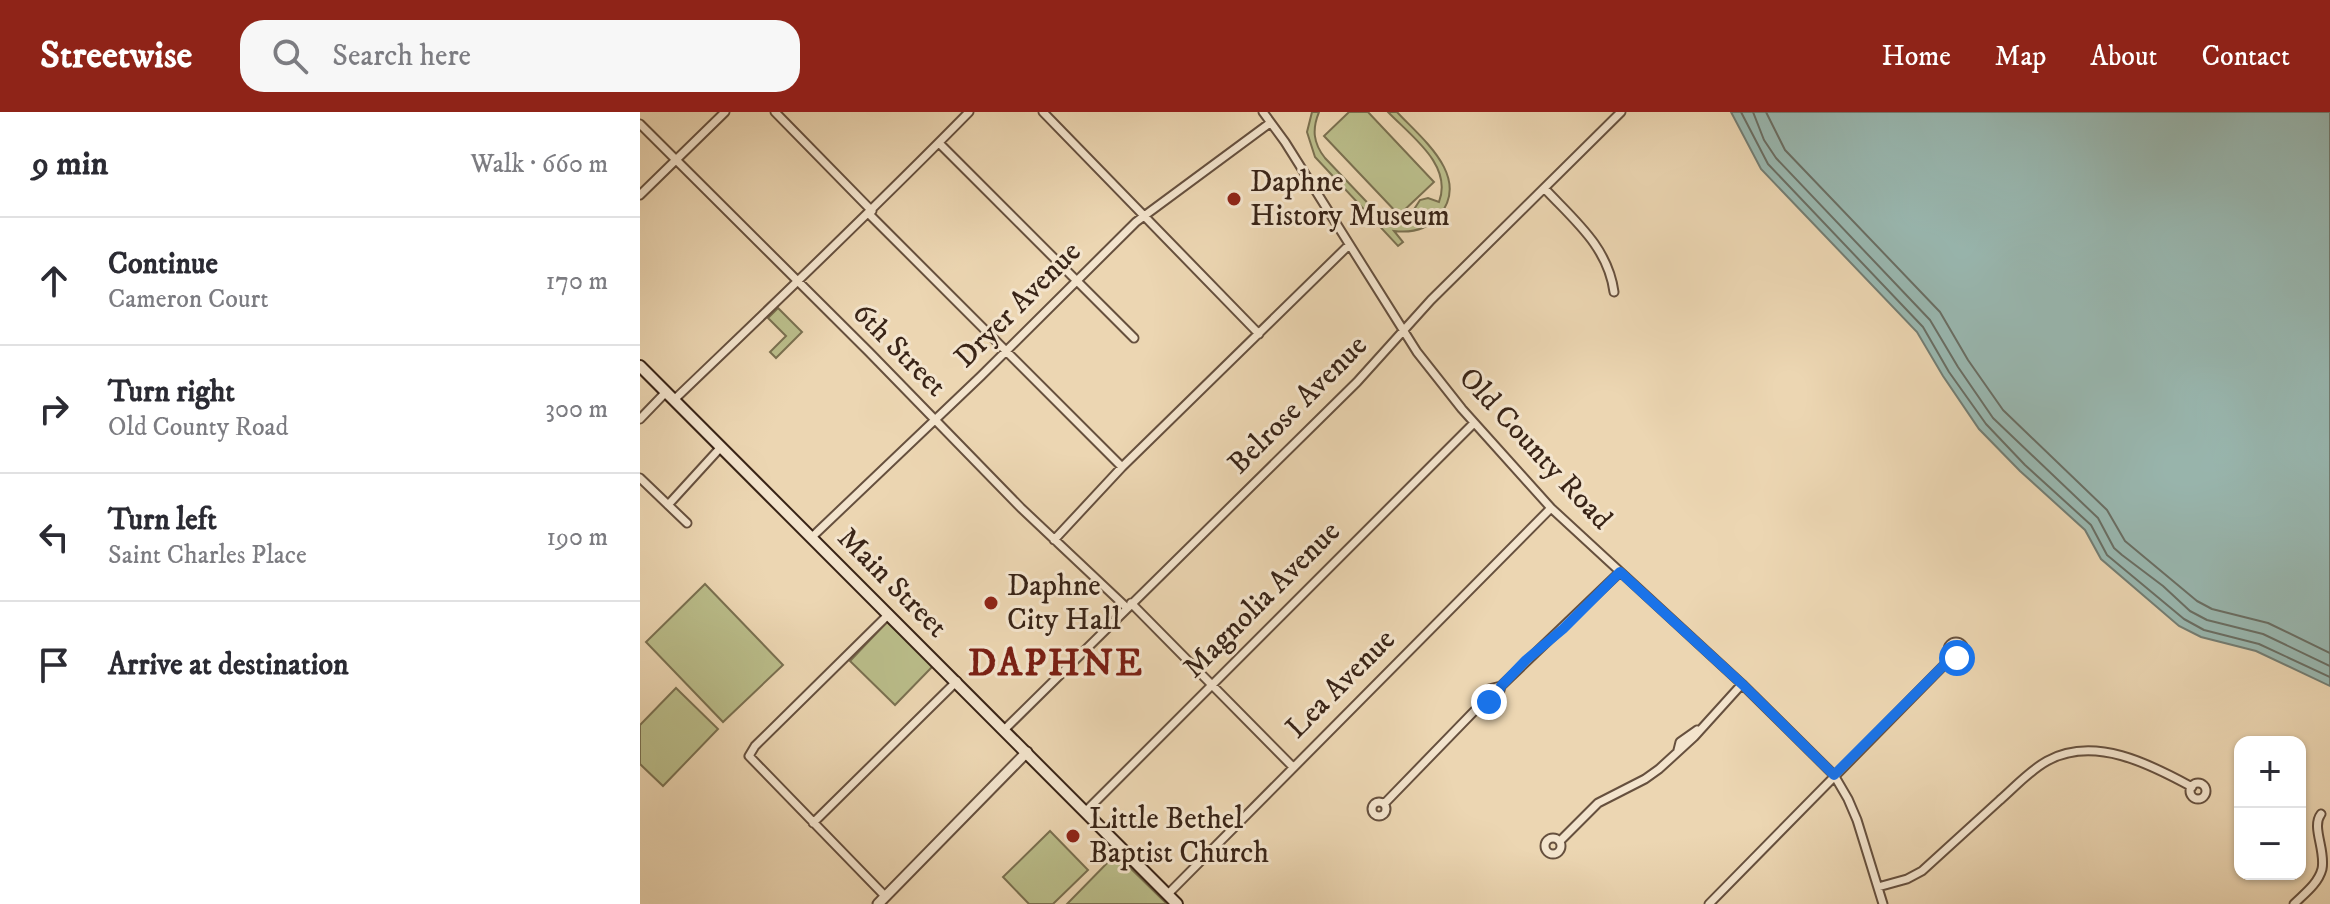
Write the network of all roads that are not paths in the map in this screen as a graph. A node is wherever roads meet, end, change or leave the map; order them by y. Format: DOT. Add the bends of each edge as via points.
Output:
graph roads {
  1 [pos="725,112"];
  2 [pos="775,112"];
  3 [pos="969,112"];
  4 [pos="1043,112"];
  5 [pos="1621,112"];
  6 [pos="1264,113"];
  7 [pos="1270,123"];
  8 [pos="640,124"];
  9 [pos="939,143"];
  10 [pos="675,160"];
  11 [pos="1545,189"];
  12 [pos="640,195"];
  13 [pos="870,213"];
  14 [pos="1143,216"];
  15 [pos="1349,245"];
  16 [pos="796,281"];
  17 [pos="1076,282"];
  18 [pos="1614,292"];
  19 [pos="1404,331"];
  20 [pos="1259,334"];
  21 [pos="1134,338"];
  22 [pos="1006,350"];
  23 [pos="640,366"];
  24 [pos="670,396"];
  25 [pos="640,419"];
  26 [pos="934,420"];
  27 [pos="1474,423"];
  28 [pos="721,447"];
  29 [pos="1122,467"];
  30 [pos="640,478"];
  31 [pos="668,505"];
  32 [pos="1551,508"];
  33 [pos="687,523"];
  34 [pos="812,537"];
  35 [pos="1054,540"];
  36 [pos="1620,572"];
  37 [pos="1128,605"];
  38 [pos="889,614"];
  39 [pos="1952,657"];
  40 [pos="957,681"];
  41 [pos="1212,683"];
  42 [pos="1742,684"];
  43 [pos="1005,729"];
  44 [pos="1027,752"];
  45 [pos="1293,767"];
  46 [pos="1834,775"];
  47 [pos="2192,787"];
  48 [pos="1384,804"];
  49 [pos="1085,812"];
  50 [pos="2321,814"];
  51 [pos="813,823"];
  52 [pos="1560,841"];
  53 [pos="1878,887"];
  54 [pos="1167,895"];
  55 [pos="881,900"];
  56 [pos="1177,904"];
  57 [pos="1709,904"];
  58 [pos="1883,904"];
  59 [pos="2294,904"];
  1 -- 10 [label="street"];
  2 -- 13 [label="street"];
  3 -- 9 [label="street"];
  4 -- 14 [label="street"];
  5 -- 11 [label="street, Belrose Avenue"];
  6 -- 7 [label="street, Old County Road"];
  7 -- 14 [label="street, Dryer Avenue"];
  7 -- 15 [label="street, Old County Road"];
  8 -- 10 [label="street, 6th Street"];
  9 -- 13 [label="street"];
  9 -- 17 [label="street"];
  10 -- 12 [label="street"];
  10 -- 16 [label="street, 6th Street"];
  11 -- 18 [label="street" via="1587,232 1609,271"];
  11 -- 19 [label="street, Belrose Avenue"];
  13 -- 16 [label="street"];
  13 -- 22 [label="street"];
  14 -- 17 [label="street, Dryer Avenue"];
  14 -- 20 [label="street"];
  15 -- 19 [label="street, Old County Road"];
  15 -- 20 [label="street"];
  16 -- 24 [label="street"];
  16 -- 26 [label="street, 6th Street"];
  17 -- 21 [label="street"];
  17 -- 22 [label="street, Dryer Avenue"];
  19 -- 27 [label="street, Old County Road"];
  19 -- 37 [label="street, Belrose Avenue"];
  20 -- 29 [label="street"];
  22 -- 26 [label="street, Dryer Avenue"];
  22 -- 29 [label="street"];
  23 -- 24 [label="main road, Main Street"];
  24 -- 25 [label="street"];
  24 -- 28 [label="main road, Main Street"];
  26 -- 34 [label="street, Dryer Avenue"];
  26 -- 35 [label="street, 6th Street"];
  27 -- 32 [label="street, Old County Road"];
  27 -- 41 [label="street, Magnolia Avenue"];
  28 -- 31 [label="street"];
  28 -- 34 [label="main road, Main Street"];
  29 -- 35 [label="street"];
  30 -- 31 [label="street"];
  31 -- 33 [label="street"];
  32 -- 36 [label="street, Old County Road"];
  32 -- 45 [label="street, Lea Avenue"];
  34 -- 38 [label="main road, Main Street"];
  35 -- 37 [label="street, 6th Street"];
  36 -- 42 [label="street, Old County Road"];
  36 -- 48 [label="street" via="1501,686 1489,689 1484,701"];
  37 -- 41 [label="street, 6th Street"];
  37 -- 43 [label="street, Belrose Avenue"];
  38 -- 40 [label="main road, Main Street"];
  38 -- 51 [label="street" via="749,756"];
  39 -- 46 [label="street"];
  40 -- 43 [label="main road, Main Street"];
  40 -- 51 [label="street"];
  41 -- 45 [label="street, 6th Street"];
  41 -- 49 [label="street, Magnolia Avenue"];
  42 -- 46 [label="street, Old County Road"];
  42 -- 52 [label="street" via="1694,737 1645,779 1598,803"];
  43 -- 44 [label="main road, Main Street"];
  44 -- 49 [label="main road, Main Street"];
  44 -- 55 [label="street"];
  45 -- 54 [label="street, Lea Avenue"];
  46 -- 53 [label="street, Old County Road" via="1848,799"];
  46 -- 57 [label="street"];
  47 -- 53 [label="street" via="2131,758 2085,751 2065,754 2036,768 1922,871"];
  49 -- 54 [label="main road, Main Street"];
  50 -- 59 [label="street" via="2316,827 2322,841 2321,871"];
  51 -- 55 [label="street"];
  53 -- 58 [label="street, Old County Road"];
  54 -- 56 [label="main road, Main Street"];
}
